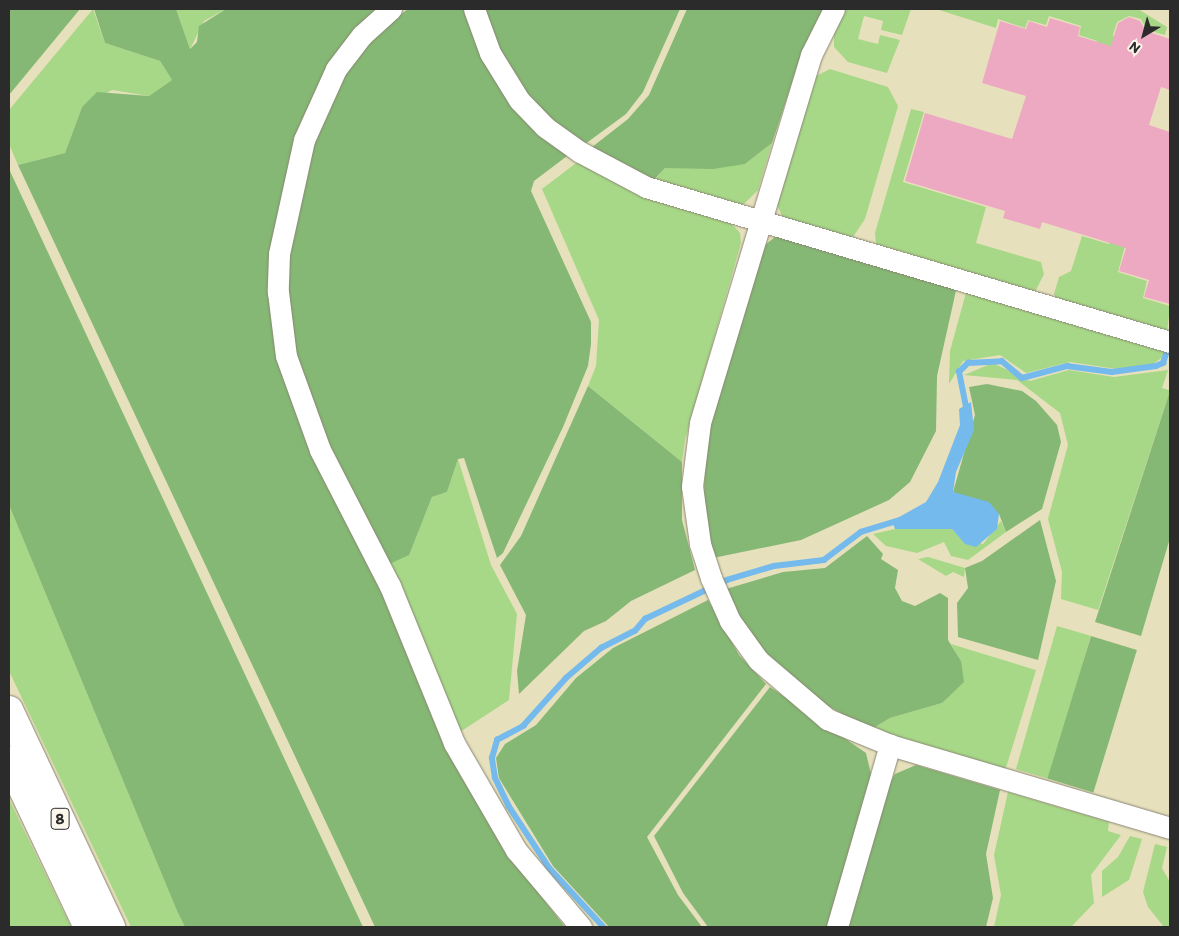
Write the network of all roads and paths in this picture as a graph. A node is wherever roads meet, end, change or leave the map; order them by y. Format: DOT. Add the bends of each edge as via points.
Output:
graph roads {
  1 [pos="391,9"];
  2 [pos="474,9"];
  3 [pos="834,9"];
  4 [pos="758,219"];
  5 [pos="1167,341"];
  6 [pos="9,710"];
  7 [pos="890,745"];
  8 [pos="9,760"];
  9 [pos="1170,828"];
  10 [pos="88,927"];
  11 [pos="110,927"];
  12 [pos="581,927"];
  13 [pos="837,927"];
  1 -- 12 [label="street" via="362,35 336,69 304,140 280,254 278,292 286,356 320,450 390,586 454,743 516,850"];
  2 -- 4 [label="street" via="490,53 519,100 545,127 646,187"];
  3 -- 4 [label="street" via="811,54"];
  4 -- 5 [label="street"];
  4 -- 7 [label="street" via="695,445 695,518 715,587 742,639 774,677 827,719"];
  6 -- 11 [label="highway, 8"];
  7 -- 9 [label="street"];
  7 -- 13 [label="street"];
  8 -- 10 [label="highway, 8"];
}
